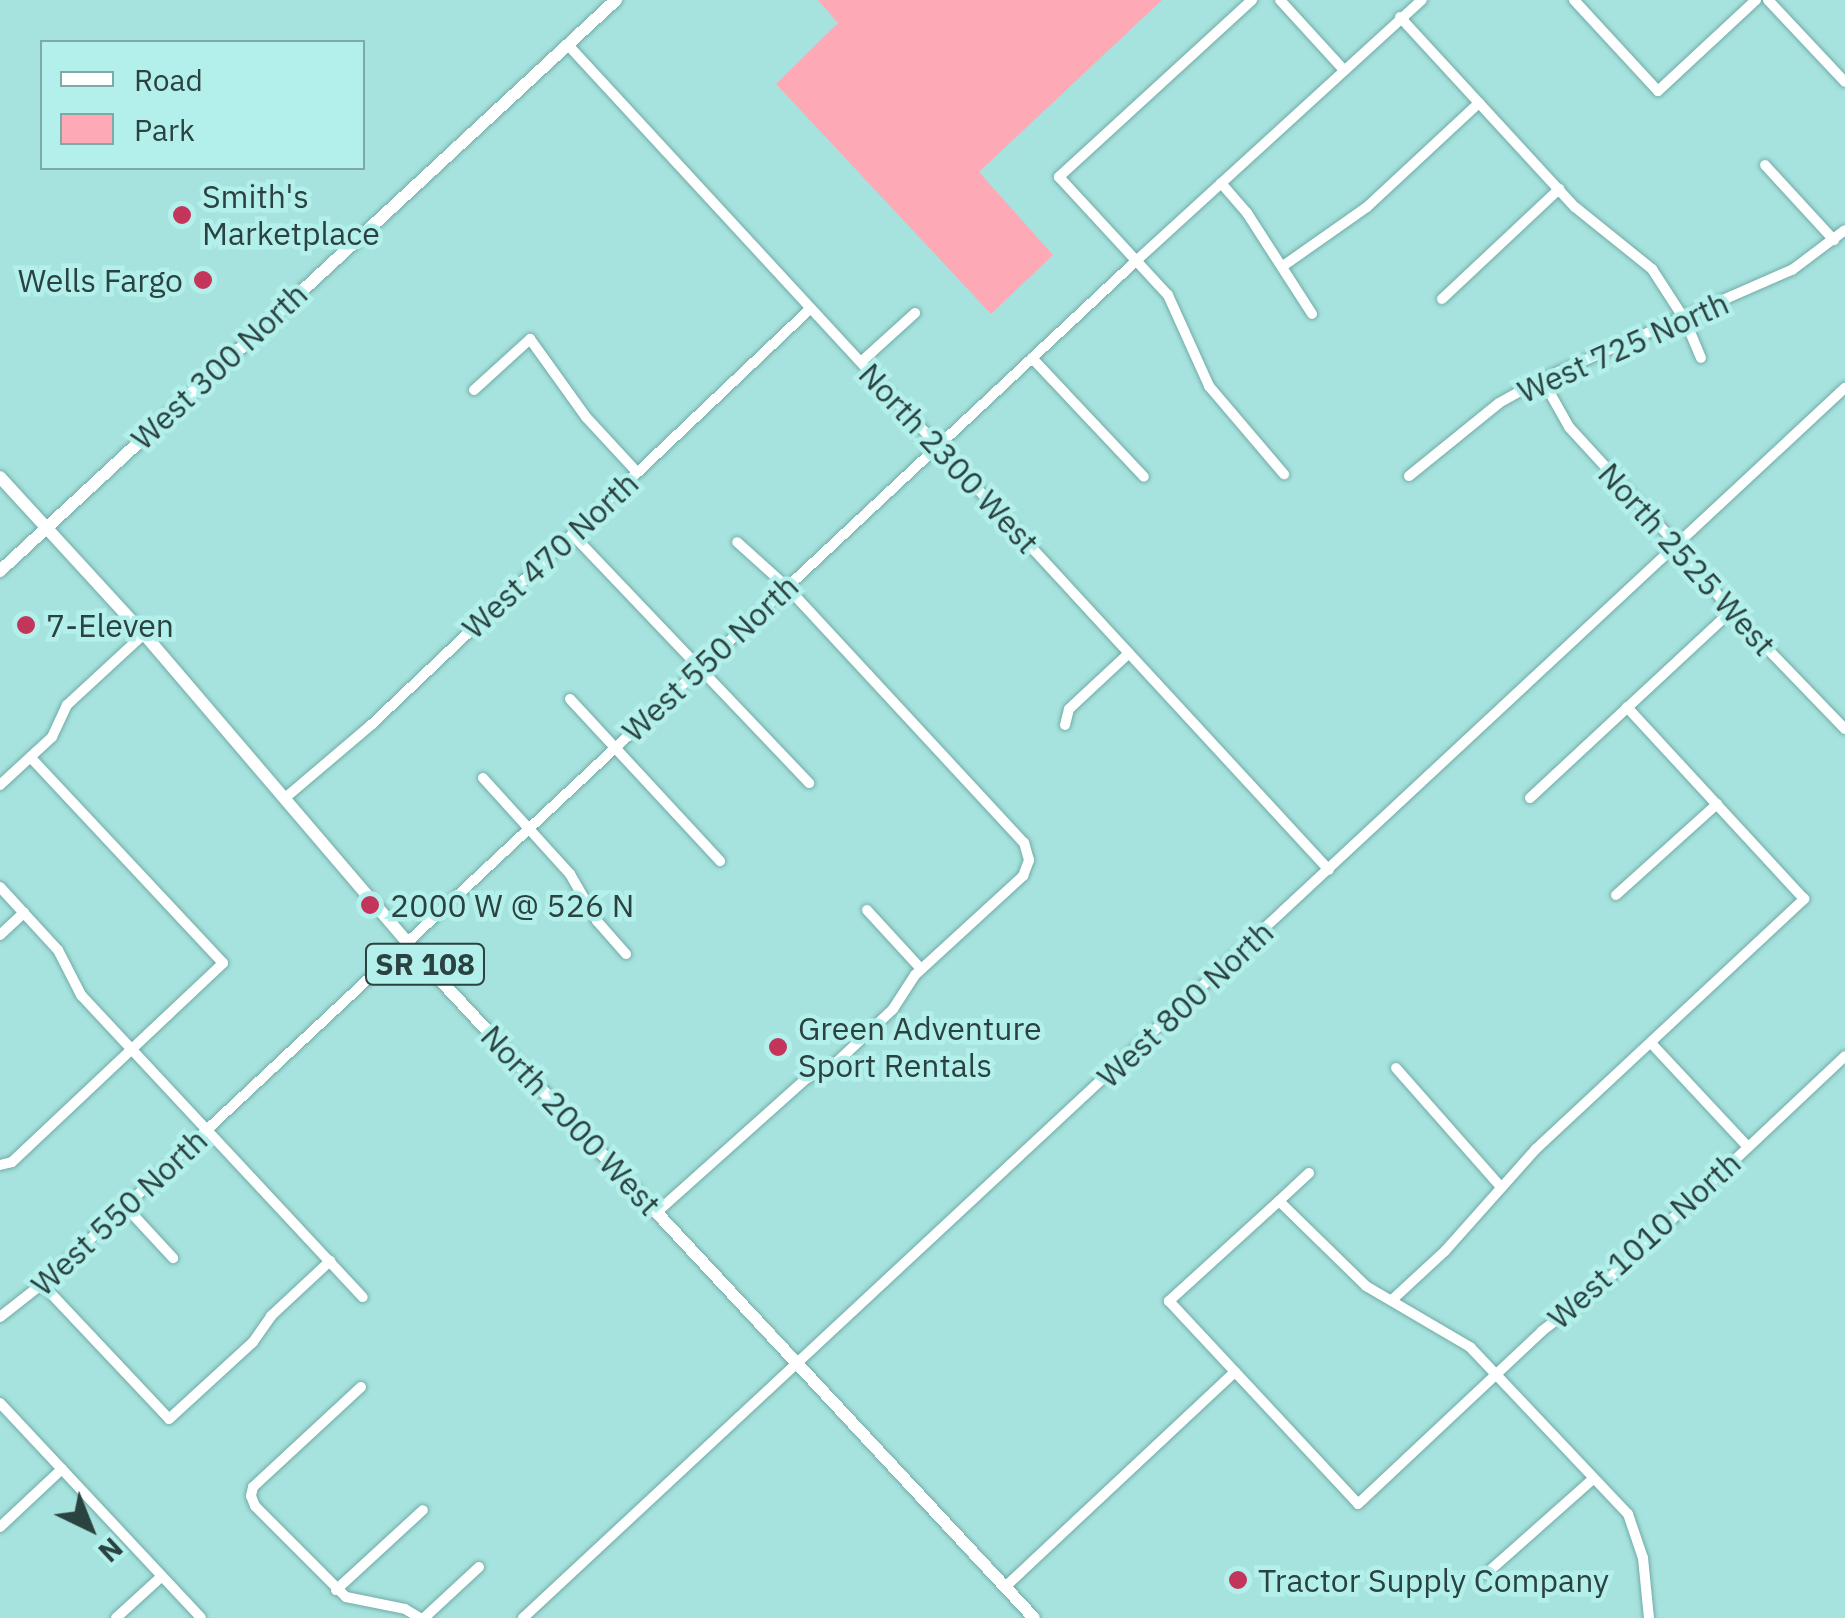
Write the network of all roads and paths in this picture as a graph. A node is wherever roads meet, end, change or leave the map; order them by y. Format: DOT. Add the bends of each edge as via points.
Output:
graph roads {
  1 [pos="616,0"];
  2 [pos="1252,0"];
  3 [pos="1280,0"];
  4 [pos="1422,0"];
  5 [pos="1574,0"];
  6 [pos="1756,0"];
  7 [pos="1768,0"];
  8 [pos="1400,17"];
  9 [pos="568,45"];
  10 [pos="1344,70"];
  11 [pos="1845,82"];
  12 [pos="1478,103"];
  13 [pos="1765,166"];
  14 [pos="1221,183"];
  15 [pos="1559,189"];
  16 [pos="1845,230"];
  17 [pos="1834,240"];
  18 [pos="1136,261"];
  19 [pos="1283,266"];
  20 [pos="1442,299"];
  21 [pos="811,308"];
  22 [pos="915,313"];
  23 [pos="1312,314"];
  24 [pos="1685,320"];
  25 [pos="1032,358"];
  26 [pos="1702,358"];
  27 [pos="861,362"];
  28 [pos="1542,379"];
  29 [pos="474,390"];
  30 [pos="1845,390"];
  31 [pos="937,447"];
  32 [pos="638,472"];
  33 [pos="1284,474"];
  34 [pos="1409,476"];
  35 [pos="0,477"];
  36 [pos="1144,477"];
  37 [pos="47,527"];
  38 [pos="572,534"];
  39 [pos="737,542"];
  40 [pos="1677,545"];
  41 [pos="0,571"];
  42 [pos="786,587"];
  43 [pos="1730,611"];
  44 [pos="144,634"];
  45 [pos="1129,653"];
  46 [pos="700,667"];
  47 [pos="570,699"];
  48 [pos="1627,707"];
  49 [pos="1065,725"];
  50 [pos="1845,730"];
  51 [pos="616,746"];
  52 [pos="30,757"];
  53 [pos="483,778"];
  54 [pos="809,783"];
  55 [pos="0,785"];
  56 [pos="285,798"];
  57 [pos="1530,798"];
  58 [pos="1716,804"];
  59 [pos="528,827"];
  60 [pos="720,861"];
  61 [pos="1329,870"];
  62 [pos="0,887"];
  63 [pos="1616,895"];
  64 [pos="867,910"];
  65 [pos="24,913"];
  66 [pos="0,935"];
  67 [pos="407,942"];
  68 [pos="626,954"];
  69 [pos="922,969"];
  70 [pos="1651,1043"];
  71 [pos="132,1049"];
  72 [pos="1845,1056"];
  73 [pos="1396,1068"];
  74 [pos="207,1130"];
  75 [pos="1748,1146"];
  76 [pos="0,1165"];
  77 [pos="1309,1173"];
  78 [pos="1501,1187"];
  79 [pos="1280,1202"];
  80 [pos="125,1206"];
  81 [pos="657,1212"];
  82 [pos="173,1258"];
  83 [pos="330,1261"];
  84 [pos="42,1284"];
  85 [pos="364,1298"];
  86 [pos="1392,1300"];
  87 [pos="0,1318"];
  88 [pos="798,1364"];
  89 [pos="1235,1372"];
  90 [pos="1497,1373"];
  91 [pos="361,1387"];
  92 [pos="0,1403"];
  93 [pos="62,1469"];
  94 [pos="1594,1478"];
  95 [pos="423,1510"];
  96 [pos="0,1527"];
  97 [pos="479,1567"];
  98 [pos="1486,1574"];
  99 [pos="162,1576"];
  100 [pos="1005,1587"];
  101 [pos="336,1590"];
  102 [pos="116,1618"];
  103 [pos="201,1618"];
  104 [pos="422,1618"];
  105 [pos="523,1618"];
  106 [pos="1034,1618"];
  107 [pos="1649,1618"];
  1 -- 9 [label="main road, West 300 North"];
  2 -- 18 [label="street" via="1059,177"];
  3 -- 10 [label="street"];
  4 -- 8 [label="street, West 550 North"];
  5 -- 6 [label="street" via="1658,90"];
  7 -- 11 [label="street"];
  8 -- 10 [label="street, West 550 North"];
  8 -- 12 [label="street"];
  9 -- 21 [label="street, North 2300 West"];
  9 -- 37 [label="main road, West 300 North"];
  10 -- 14 [label="street, West 550 North"];
  12 -- 15 [label="street"];
  12 -- 19 [label="street" via="1354,218"];
  13 -- 17 [label="street"];
  14 -- 18 [label="street, West 550 North"];
  14 -- 19 [label="street"];
  15 -- 20 [label="street"];
  15 -- 24 [label="street" via="1652,268"];
  16 -- 17 [label="street, West 725 North"];
  17 -- 24 [label="street, West 725 North" via="1792,270"];
  18 -- 25 [label="street, West 550 North"];
  18 -- 33 [label="street" via="1175,307 1209,386"];
  19 -- 23 [label="street"];
  21 -- 27 [label="street, North 2300 West"];
  21 -- 32 [label="street, West 470 North"];
  22 -- 27 [label="street"];
  24 -- 26 [label="street"];
  24 -- 28 [label="street, West 725 North"];
  25 -- 31 [label="street, West 550 North"];
  25 -- 36 [label="street"];
  27 -- 31 [label="street, North 2300 West"];
  28 -- 34 [label="street, West 725 North" via="1499,402"];
  28 -- 40 [label="street, North 2525 West" via="1568,427"];
  29 -- 32 [label="street" via="530,339 586,418"];
  30 -- 40 [label="street, West 800 North"];
  31 -- 42 [label="street, West 550 North"];
  31 -- 45 [label="street, North 2300 West"];
  32 -- 38 [label="street, West 470 North"];
  35 -- 37 [label="main road, North 2000 West / SR 108"];
  37 -- 41 [label="main road, West 300 North"];
  37 -- 44 [label="main road, North 2000 West / SR 108"];
  38 -- 46 [label="street"];
  38 -- 56 [label="street, West 470 North"];
  39 -- 42 [label="street"];
  40 -- 43 [label="street, North 2525 West"];
  40 -- 61 [label="street, West 800 North"];
  42 -- 46 [label="street, West 550 North"];
  42 -- 69 [label="street" via="1024,843 1023,876"];
  43 -- 48 [label="street"];
  43 -- 50 [label="street, North 2525 West"];
  44 -- 52 [label="street" via="67,705 52,737"];
  44 -- 56 [label="main road, North 2000 West / SR 108"];
  45 -- 49 [label="street" via="1069,709"];
  45 -- 61 [label="street, North 2300 West"];
  46 -- 51 [label="street, West 550 North"];
  46 -- 54 [label="street"];
  47 -- 51 [label="street"];
  48 -- 57 [label="street"];
  48 -- 58 [label="street"];
  51 -- 59 [label="street, West 550 North"];
  51 -- 60 [label="street"];
  52 -- 55 [label="street"];
  52 -- 71 [label="street" via="223,963"];
  53 -- 59 [label="street"];
  56 -- 67 [label="main road, North 2000 West / SR 108"];
  58 -- 63 [label="street"];
  58 -- 70 [label="street" via="1804,899"];
  59 -- 67 [label="street, West 550 North"];
  59 -- 68 [label="street"];
  61 -- 88 [label="street, West 800 North"];
  62 -- 65 [label="street"];
  64 -- 69 [label="street"];
  65 -- 66 [label="street"];
  65 -- 71 [label="street" via="58,950 81,995"];
  67 -- 74 [label="street, West 550 North"];
  67 -- 81 [label="main road, North 2000 West / SR 108"];
  69 -- 81 [label="street" via="893,1010 838,1062 806,1078"];
  70 -- 75 [label="street"];
  70 -- 78 [label="street"];
  71 -- 74 [label="street"];
  71 -- 76 [label="street" via="12,1162"];
  72 -- 75 [label="street, West 1010 North"];
  73 -- 78 [label="street"];
  74 -- 80 [label="street, West 550 North"];
  74 -- 83 [label="street"];
  75 -- 90 [label="street, West 1010 North" via="1601,1286"];
  77 -- 79 [label="street"];
  78 -- 86 [label="street" via="1446,1252"];
  79 -- 86 [label="street" via="1348,1271"];
  79 -- 89 [label="street" via="1170,1301"];
  80 -- 82 [label="street"];
  80 -- 84 [label="street, West 550 North"];
  81 -- 88 [label="main road, North 2000 West / SR 108"];
  83 -- 84 [label="street" via="170,1419"];
  83 -- 85 [label="street"];
  84 -- 87 [label="street, West 550 North"];
  86 -- 90 [label="street" via="1470,1346"];
  88 -- 100 [label="main road, North 2000 West / SR 108"];
  88 -- 105 [label="street, West 800 North"];
  89 -- 90 [label="street, West 1010 North" via="1358,1504"];
  89 -- 100 [label="street"];
  90 -- 94 [label="street"];
  91 -- 101 [label="street" via="251,1496"];
  92 -- 93 [label="street"];
  93 -- 96 [label="street"];
  93 -- 99 [label="street"];
  94 -- 98 [label="street"];
  94 -- 107 [label="street" via="1638,1534"];
  95 -- 101 [label="street"];
  97 -- 104 [label="street"];
  99 -- 102 [label="street"];
  99 -- 103 [label="street"];
  100 -- 106 [label="main road, North 2000 West / SR 108"];
  101 -- 104 [label="street"];
}
